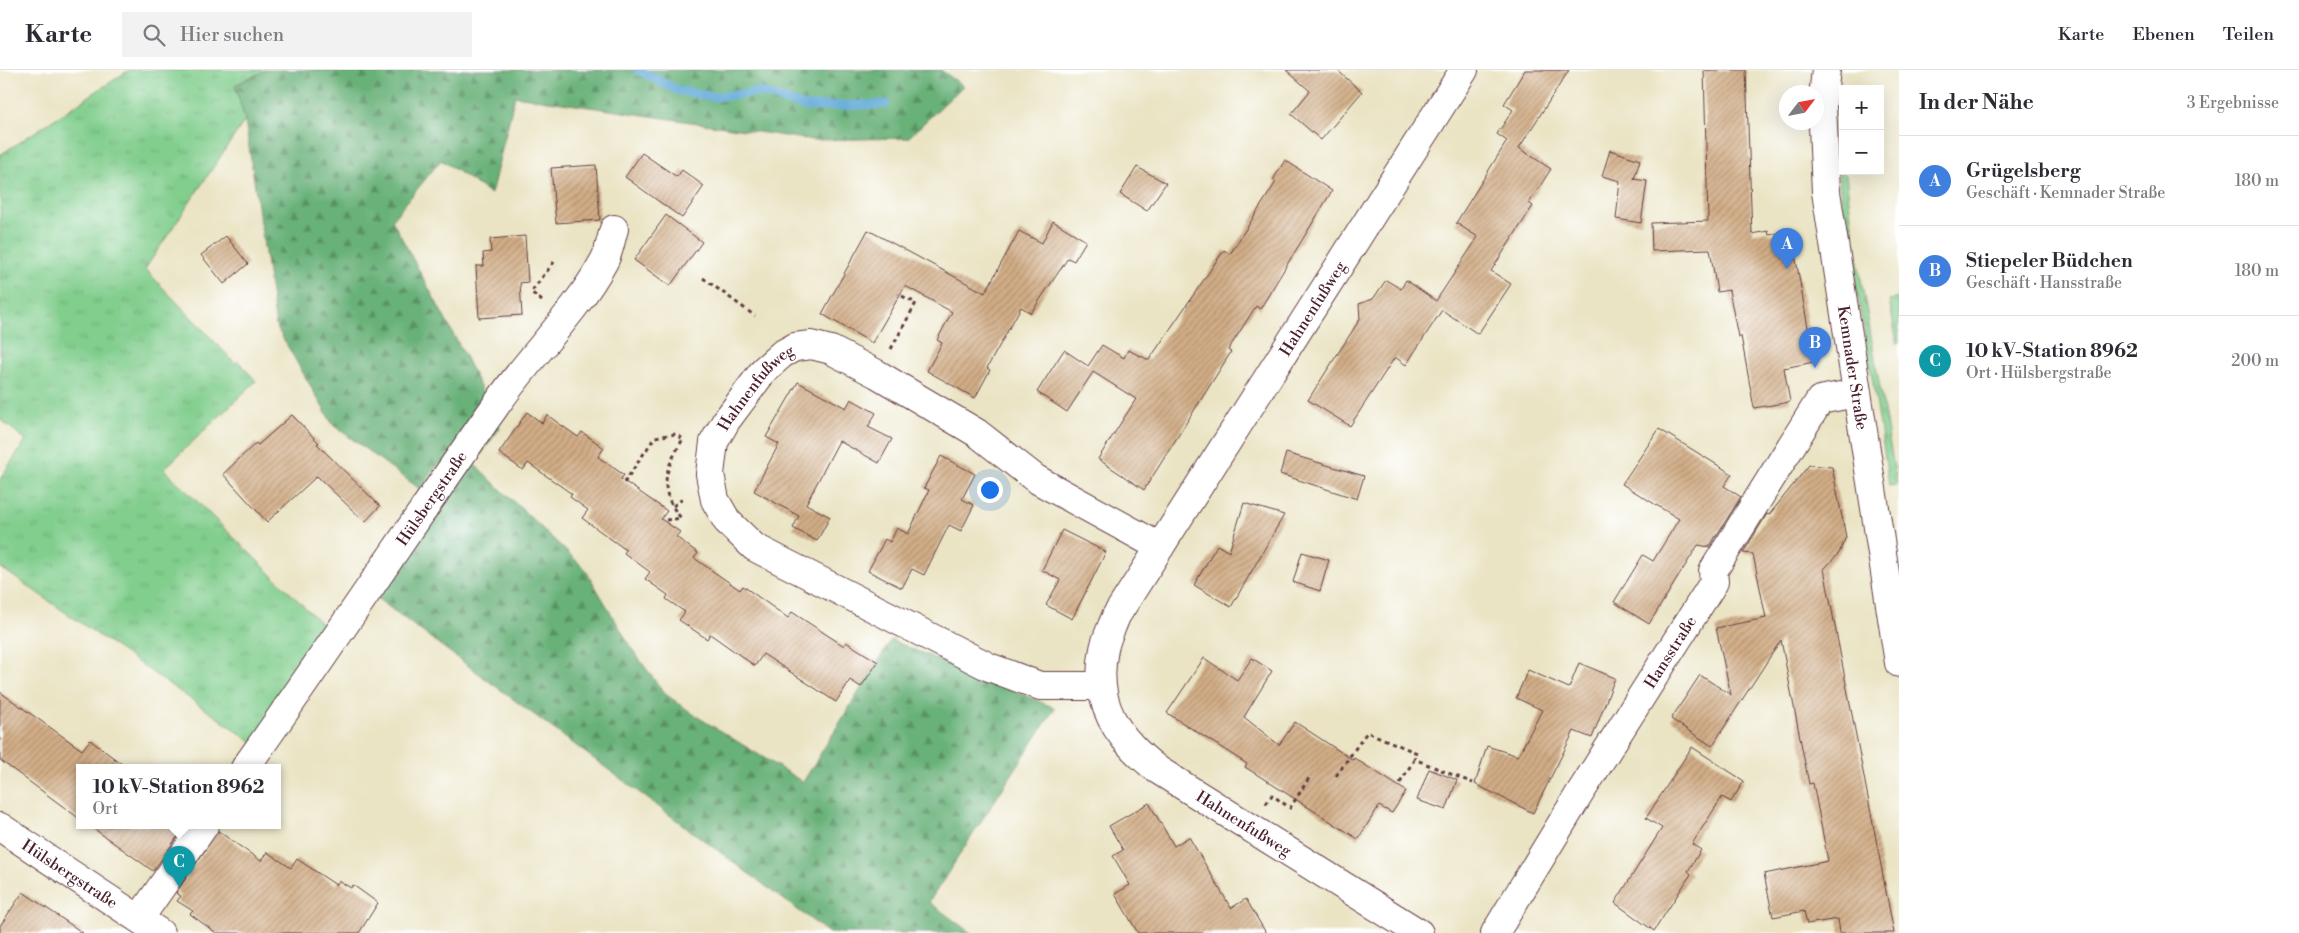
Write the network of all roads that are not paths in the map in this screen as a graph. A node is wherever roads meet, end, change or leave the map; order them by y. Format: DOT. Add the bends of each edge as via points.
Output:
graph roads {
  1 [pos="1464,70"];
  2 [pos="1826,70"];
  3 [pos="614,229"];
  4 [pos="1856,393"];
  5 [pos="1890,530"];
  6 [pos="1160,547"];
  7 [pos="1899,663"];
  8 [pos="1100,686"];
  9 [pos="248,764"];
  10 [pos="0,827"];
  11 [pos="202,829"];
  12 [pos="149,926"];
  13 [pos="1419,933"];
  14 [pos="1495,933"];
  1 -- 6 [label="street, Hahnenfußweg"];
  2 -- 4 [label="street, Kemnader Straße" via="1822,105 1826,192"];
  3 -- 9 [label="street, Hülsbergstraße" via="605,260 587,288 496,406"];
  4 -- 5 [label="street, Kemnader Straße"];
  4 -- 14 [label="street, Hansstraße" via="1820,400 1713,571 1714,582 1580,792"];
  5 -- 7 [label="street, Kemnader Straße"];
  6 -- 8 [label="street, Hahnenfußweg" via="1116,616 1104,648"];
  6 -- 8 [label="street, Hahnenfußweg" via="1036,479 977,433 877,374 831,350 811,345 795,346 764,370 714,442 710,467 715,500 727,521 754,546 990,667 1040,686"];
  8 -- 13 [label="street, Hahnenfußweg" via="1111,719 1142,758"];
  10 -- 12 [label="street, Hülsbergstraße"];
  11 -- 12 [label="street, Hülsbergstraße"];
}
